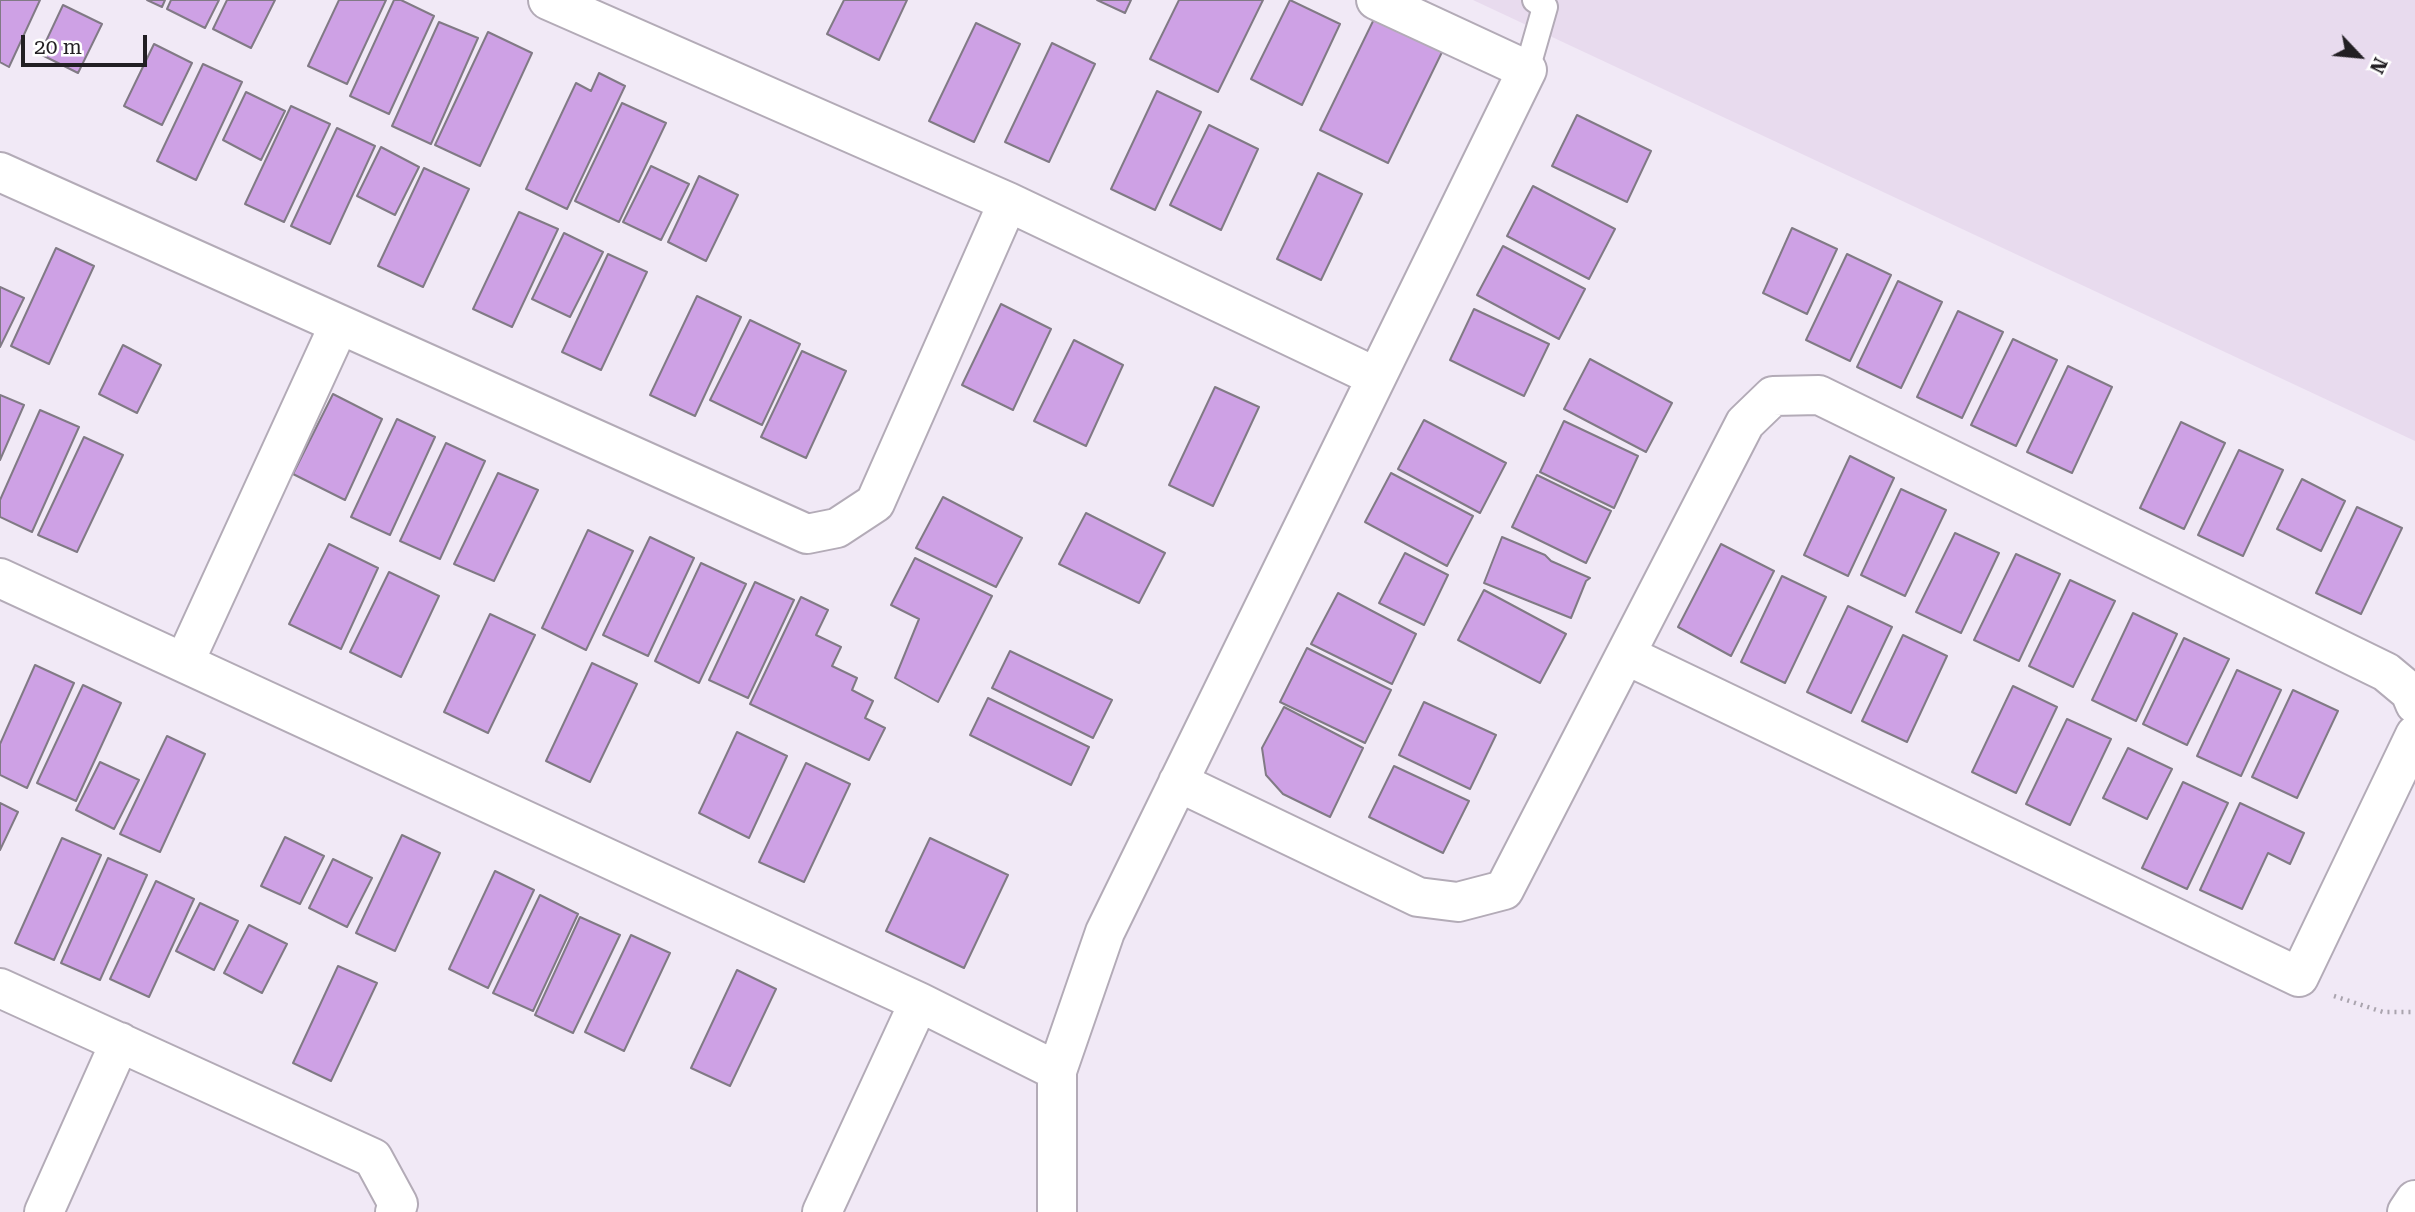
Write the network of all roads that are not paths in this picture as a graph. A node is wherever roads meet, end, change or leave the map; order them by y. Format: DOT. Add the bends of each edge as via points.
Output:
graph roads {
  1 [pos="548,0"];
  2 [pos="1376,0"];
  3 [pos="1535,0"];
  4 [pos="1528,70"];
  5 [pos="0,172"];
  6 [pos="1008,202"];
  7 [pos="339,325"];
  8 [pos="1376,377"];
  9 [pos="0,578"];
  10 [pos="1626,654"];
  11 [pos="184,663"];
  12 [pos="2415,704"];
  13 [pos="2415,735"];
  14 [pos="1178,782"];
  15 [pos="0,988"];
  16 [pos="919,1002"];
  17 [pos="120,1042"];
  18 [pos="1057,1071"];
  19 [pos="2415,1200"];
  20 [pos="44,1212"];
  21 [pos="395,1212"];
  22 [pos="822,1212"];
  23 [pos="1057,1212"];
  24 [pos="2407,1212"];
  1 -- 6 [label="street"];
  2 -- 4 [label="street"];
  3 -- 4 [label="lane" via="1545,7"];
  4 -- 8 [label="street"];
  5 -- 7 [label="street"];
  6 -- 7 [label="street" via="875,503 837,528 807,534"];
  6 -- 8 [label="street"];
  7 -- 11 [label="street"];
  8 -- 14 [label="street"];
  9 -- 11 [label="street"];
  10 -- 12 [label="street" via="1745,423 1773,396 1819,395 2386,672 2410,692"];
  10 -- 13 [label="street" via="2299,977"];
  10 -- 14 [label="street" via="1504,890 1458,902 1418,897"];
  11 -- 16 [label="street"];
  14 -- 18 [label="street" via="1105,932"];
  15 -- 17 [label="street"];
  16 -- 18 [label="street"];
  16 -- 22 [label="street"];
  17 -- 20 [label="street"];
  17 -- 21 [label="street" via="373,1158 398,1204"];
  18 -- 23 [label="street"];
  19 -- 24 [label="street"];
}
